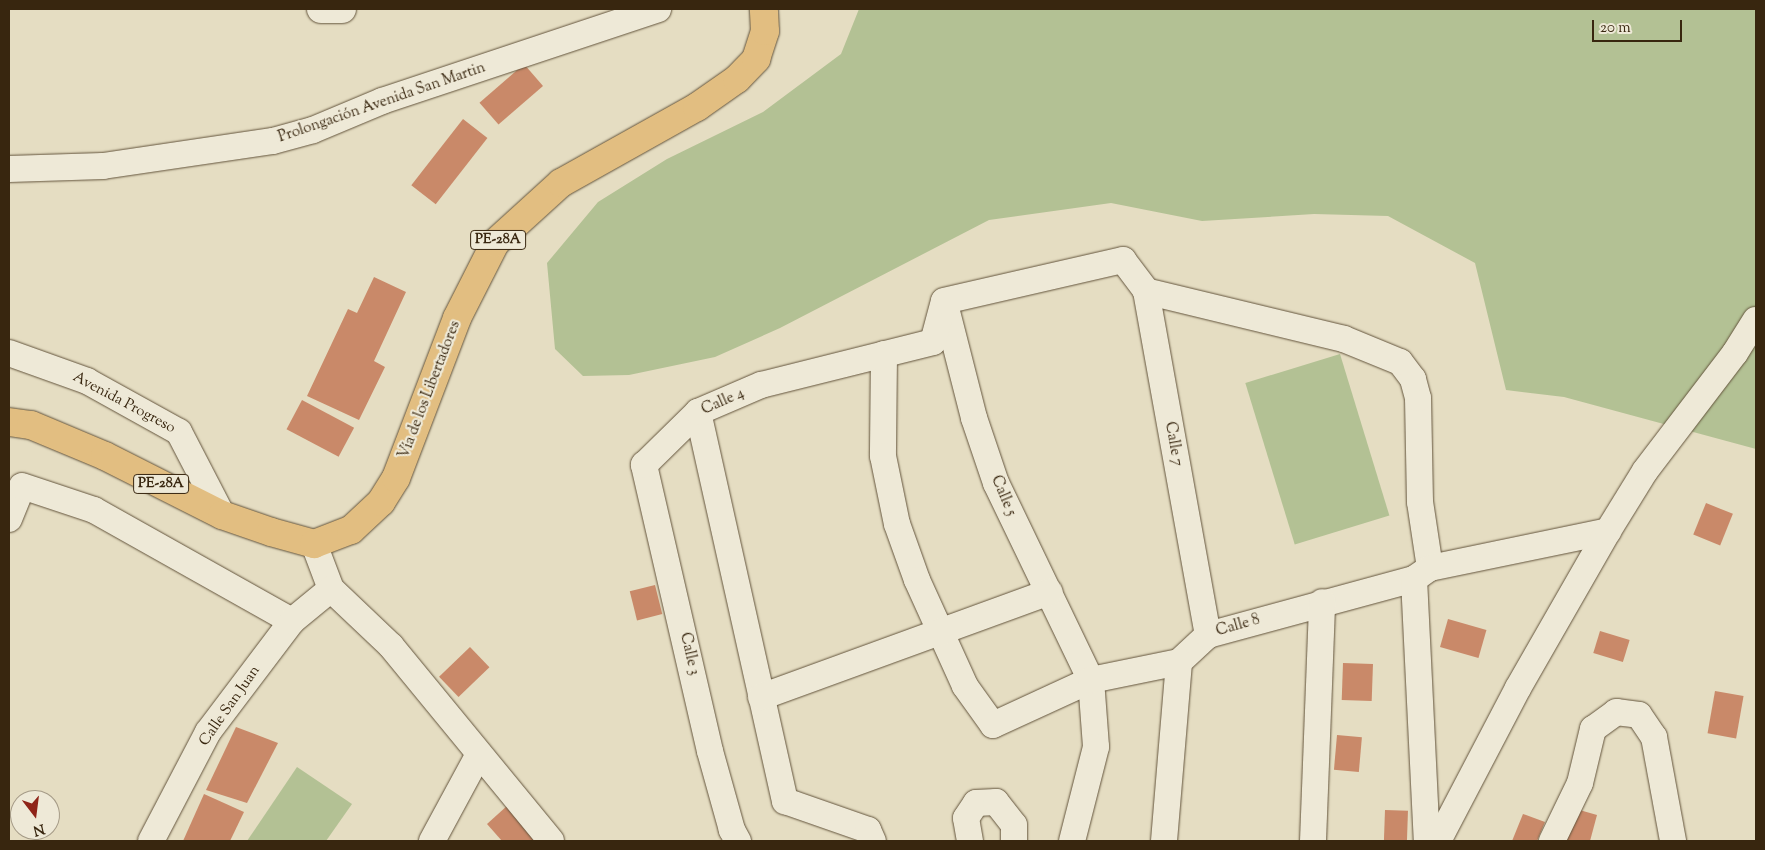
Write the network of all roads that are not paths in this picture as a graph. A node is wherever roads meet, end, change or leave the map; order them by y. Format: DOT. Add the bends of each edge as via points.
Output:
graph roads {
  1 [pos="321,9"];
  2 [pos="342,9"];
  3 [pos="658,9"];
  4 [pos="764,9"];
  5 [pos="9,169"];
  6 [pos="1146,291"];
  7 [pos="944,301"];
  8 [pos="1756,320"];
  9 [pos="9,353"];
  10 [pos="884,354"];
  11 [pos="698,412"];
  12 [pos="9,422"];
  13 [pos="644,465"];
  14 [pos="222,515"];
  15 [pos="9,519"];
  16 [pos="1608,531"];
  17 [pos="314,544"];
  18 [pos="1422,573"];
  19 [pos="332,589"];
  20 [pos="1049,592"];
  21 [pos="1322,602"];
  22 [pos="292,620"];
  23 [pos="941,632"];
  24 [pos="1208,635"];
  25 [pos="1179,662"];
  26 [pos="1091,680"];
  27 [pos="761,697"];
  28 [pos="479,754"];
  29 [pos="151,841"];
  30 [pos="432,841"];
  31 [pos="551,841"];
  32 [pos="738,841"];
  33 [pos="872,841"];
  34 [pos="970,841"];
  35 [pos="1014,841"];
  36 [pos="1072,841"];
  37 [pos="1164,841"];
  38 [pos="1313,841"];
  39 [pos="1427,841"];
  40 [pos="1438,841"];
  41 [pos="1552,841"];
  42 [pos="1673,841"];
  1 -- 2 [label="street"];
  3 -- 5 [label="street, Prolongación Avenida San Martin" via="382,100 313,130 273,141 103,166"];
  4 -- 17 [label="highway, Vía de los Libertadores / PE-28A" via="765,31 756,59 737,79 697,107 561,183 495,243 457,318 396,478 381,502 351,530"];
  6 -- 7 [label="street, Calle 7" via="1123,260"];
  6 -- 18 [label="street" via="1344,339 1400,362 1413,379 1418,398"];
  6 -- 24 [label="street, Calle 7"];
  7 -- 10 [label="street, Calle 4" via="933,342"];
  7 -- 20 [label="street, Calle 5" via="974,418 996,483"];
  8 -- 16 [label="street" via="1735,353 1646,470"];
  9 -- 14 [label="street, Avenida Progreso" via="87,381 179,432"];
  10 -- 11 [label="street, Calle 4" via="761,385"];
  10 -- 23 [label="street" via="883,456 898,524 917,580"];
  11 -- 13 [label="street, Calle 4"];
  11 -- 27 [label="street"];
  12 -- 14 [label="highway, PE-28A" via="31,425 105,456"];
  13 -- 32 [label="street, Calle 3" via="710,751"];
  14 -- 17 [label="highway, PE-28A"];
  15 -- 22 [label="street" via="22,486 94,510"];
  16 -- 18 [label="street, Calle 8"];
  16 -- 40 [label="street" via="1518,688"];
  17 -- 19 [label="street"];
  18 -- 21 [label="street, Calle 8"];
  18 -- 39 [label="street"];
  19 -- 22 [label="street, Calle San Juan"];
  19 -- 28 [label="street" via="391,646"];
  20 -- 23 [label="street"];
  20 -- 26 [label="street, Calle 5"];
  21 -- 24 [label="street, Calle 8"];
  21 -- 38 [label="street"];
  22 -- 29 [label="street, Calle San Juan" via="208,732"];
  23 -- 26 [label="street" via="965,686 993,725"];
  23 -- 27 [label="street"];
  24 -- 25 [label="street, Calle 8"];
  25 -- 26 [label="street"];
  25 -- 37 [label="street"];
  26 -- 36 [label="street" via="1096,747"];
  27 -- 33 [label="street" via="785,801 868,830"];
  28 -- 30 [label="street"];
  28 -- 31 [label="street"];
  34 -- 35 [label="street" via="966,818 976,803 996,802 1014,825"];
  41 -- 42 [label="street" via="1580,783 1593,730 1616,712 1639,715 1654,737"];
}
